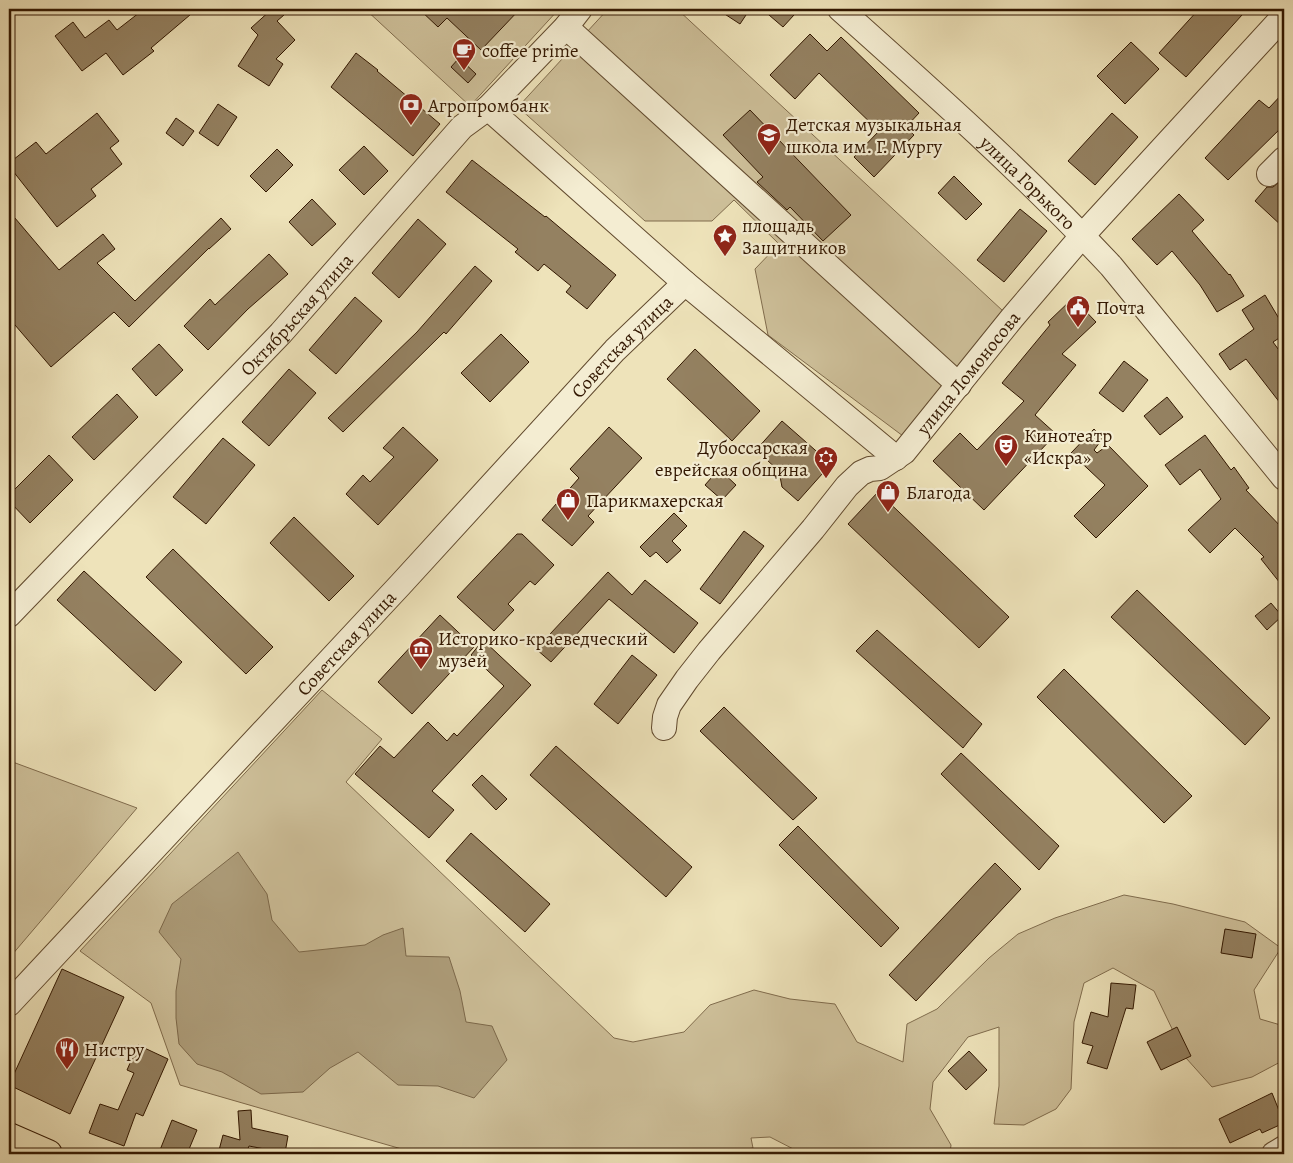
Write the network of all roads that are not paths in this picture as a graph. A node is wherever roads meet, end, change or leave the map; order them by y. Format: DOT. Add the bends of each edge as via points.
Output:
graph roads {
  1 [pos="840,9"];
  2 [pos="1284,16"];
  3 [pos="573,18"];
  4 [pos="488,108"];
  5 [pos="1082,236"];
  6 [pos="685,283"];
  7 [pos="959,386"];
  8 [pos="896,458"];
  9 [pos="1284,478"];
  10 [pos="9,615"];
  11 [pos="664,728"];
  12 [pos="9,1004"];
  13 [pos="9,1138"];
  14 [pos="1284,1148"];
  15 [pos="48,1154"];
  16 [pos="1274,1154"];
  1 -- 5 [label="street, улица Горького" via="969,126"];
  2 -- 5 [label="street, улица Ломоносова"];
  3 -- 4 [label="street, Октябрьская улица"];
  3 -- 7 [label="street"];
  4 -- 6 [label="street"];
  4 -- 10 [label="street, Октябрьская улица" via="462,127 282,333"];
  5 -- 7 [label="street, улица Ломоносова"];
  5 -- 9 [label="street, улица Горького" via="1111,266"];
  6 -- 8 [label="street"];
  6 -- 12 [label="street, Советская улица" via="615,350"];
  7 -- 8 [label="street, улица Ломоносова"];
  8 -- 11 [label="street, улица Ломоносова" via="880,468 861,473 847,486 687,679 669,705"];
  13 -- 15 [label="highway"];
  14 -- 16 [label="street"];
}
